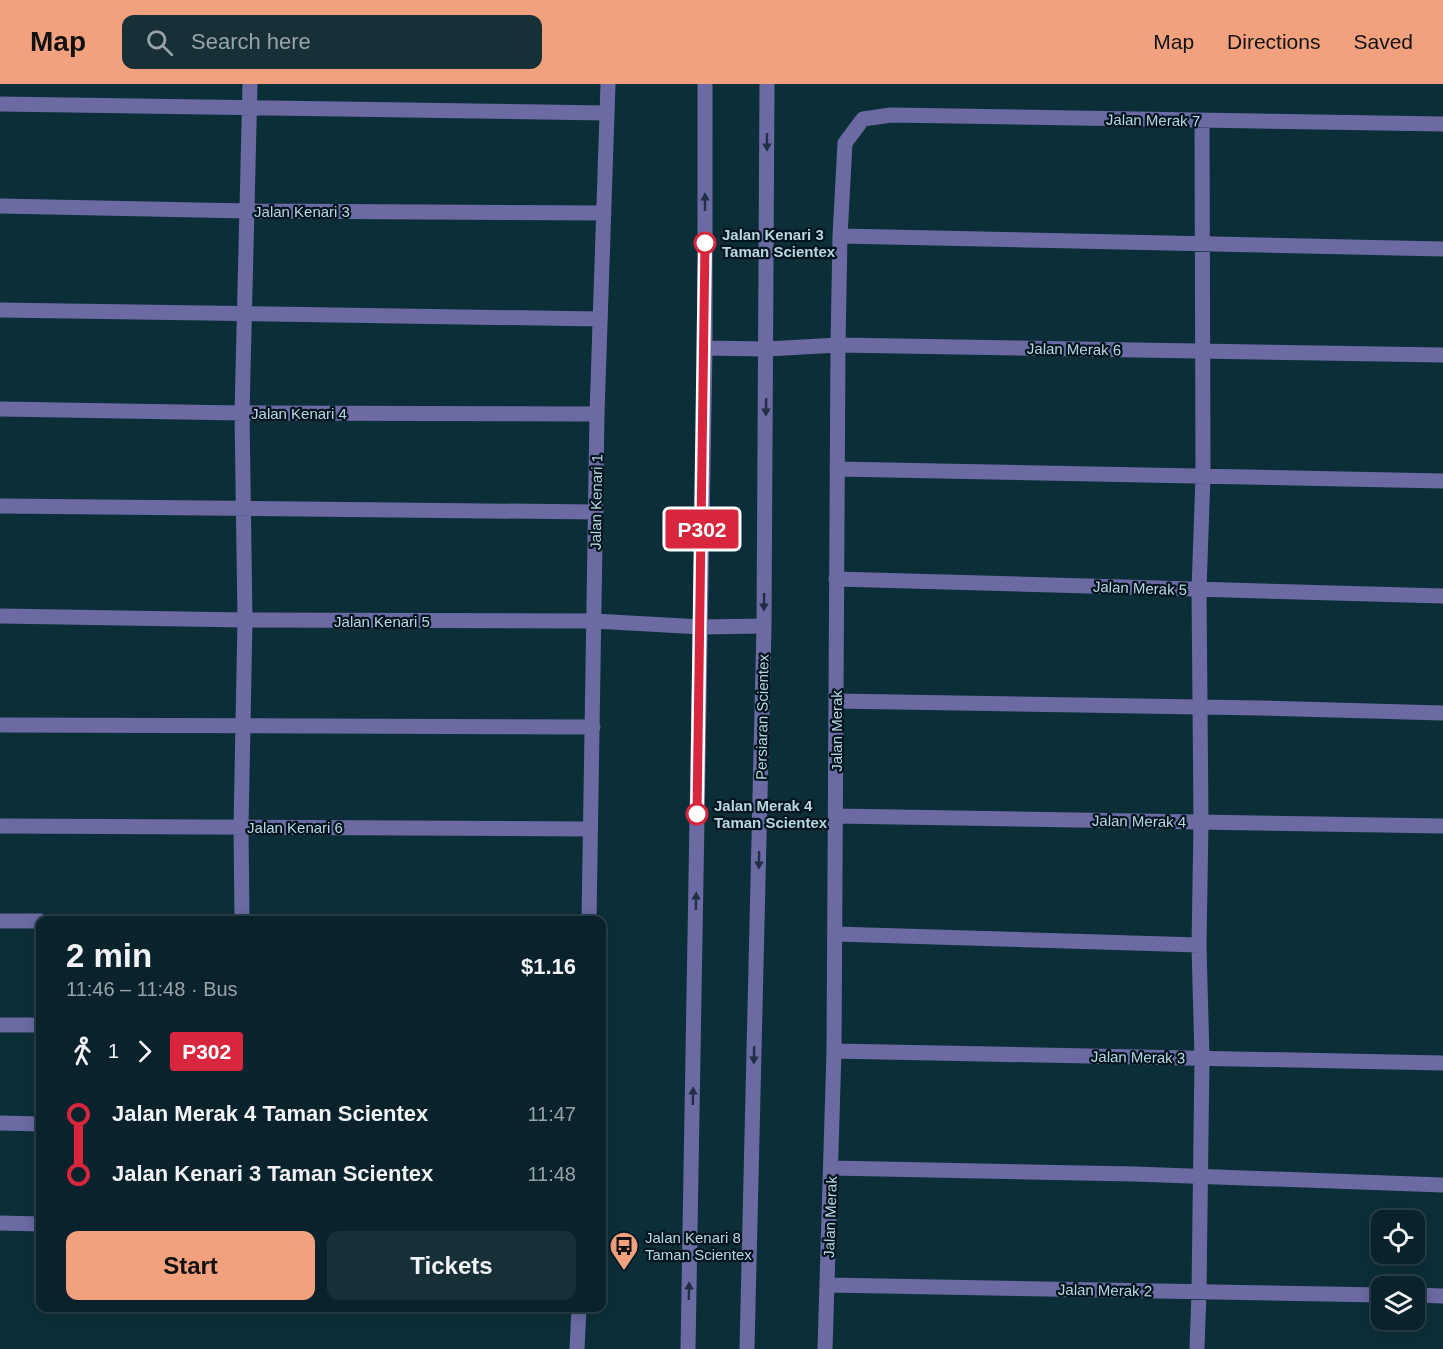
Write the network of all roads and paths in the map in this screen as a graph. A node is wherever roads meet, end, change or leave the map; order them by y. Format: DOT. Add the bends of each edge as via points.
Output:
graph roads {
  1 [pos="250,84"];
  2 [pos="608,84"];
  3 [pos="705,84"];
  4 [pos="767,84"];
  5 [pos="0,104"];
  6 [pos="250,108"];
  7 [pos="607,113"];
  8 [pos="863,120"];
  9 [pos="1202,121"];
  10 [pos="1443,124"];
  11 [pos="0,206"];
  12 [pos="247,211"];
  13 [pos="604,213"];
  14 [pos="840,236"];
  15 [pos="1203,243"];
  16 [pos="1443,249"];
  17 [pos="0,310"];
  18 [pos="244,314"];
  19 [pos="600,319"];
  20 [pos="838,345"];
  21 [pos="705,348"];
  22 [pos="767,349"];
  23 [pos="1203,351"];
  24 [pos="1443,355"];
  25 [pos="0,409"];
  26 [pos="242,413"];
  27 [pos="597,414"];
  28 [pos="837,469"];
  29 [pos="1203,476"];
  30 [pos="1443,481"];
  31 [pos="0,506"];
  32 [pos="243,509"];
  33 [pos="596,512"];
  34 [pos="836,579"];
  35 [pos="1199,590"];
  36 [pos="1443,596"];
  37 [pos="0,616"];
  38 [pos="245,620"];
  39 [pos="594,621"];
  40 [pos="764,626"];
  41 [pos="701,627"];
  42 [pos="836,701"];
  43 [pos="1199,707"];
  44 [pos="1443,713"];
  45 [pos="0,724"];
  46 [pos="243,725"];
  47 [pos="593,727"];
  48 [pos="836,816"];
  49 [pos="1201,822"];
  50 [pos="0,826"];
  51 [pos="1443,826"];
  52 [pos="241,827"];
  53 [pos="589,829"];
  54 [pos="242,916"];
  55 [pos="589,916"];
  56 [pos="0,921"];
  57 [pos="36,921"];
  58 [pos="835,934"];
  59 [pos="1199,945"];
  60 [pos="0,1025"];
  61 [pos="36,1025"];
  62 [pos="834,1051"];
  63 [pos="1202,1059"];
  64 [pos="1443,1063"];
  65 [pos="0,1123"];
  66 [pos="36,1124"];
  67 [pos="831,1168"];
  68 [pos="1200,1177"];
  69 [pos="1443,1185"];
  70 [pos="0,1223"];
  71 [pos="36,1224"];
  72 [pos="828,1284"];
  73 [pos="1199,1292"];
  74 [pos="1371,1295"];
  75 [pos="1425,1295"];
  76 [pos="1443,1296"];
  77 [pos="579,1312"];
  78 [pos="577,1349"];
  79 [pos="688,1349"];
  80 [pos="747,1349"];
  81 [pos="825,1349"];
  82 [pos="1197,1349"];
  1 -- 6 [label="street"];
  2 -- 7 [label="street, Jalan Kenari 1"];
  21 -- 3 [label="street, one-way"];
  4 -- 22 [label="street, Persiaran Scientex, one-way"];
  5 -- 6 [label="street"];
  6 -- 7 [label="street"];
  6 -- 12 [label="street"];
  7 -- 13 [label="street, Jalan Kenari 1"];
  8 -- 9 [label="street, Jalan Merak 7" via="891,115"];
  8 -- 14 [label="street, Jalan Merak" via="845,143"];
  9 -- 10 [label="street, Jalan Merak 7"];
  9 -- 15 [label="street"];
  11 -- 12 [label="street, Jalan Kenari 3"];
  12 -- 13 [label="street, Jalan Kenari 3"];
  12 -- 18 [label="street"];
  13 -- 19 [label="street, Jalan Kenari 1"];
  14 -- 15 [label="street"];
  14 -- 20 [label="street, Jalan Merak"];
  15 -- 16 [label="street"];
  15 -- 23 [label="street"];
  17 -- 18 [label="street"];
  18 -- 19 [label="street"];
  18 -- 26 [label="street"];
  19 -- 27 [label="street, Jalan Kenari 1"];
  20 -- 22 [label="street, Jalan Merak 6"];
  20 -- 23 [label="street, Jalan Merak 6"];
  20 -- 28 [label="street, Jalan Merak"];
  21 -- 22 [label="street, Jalan Merak 6"];
  21 -- 41 [label="street"];
  22 -- 40 [label="street, Persiaran Scientex, one-way"];
  23 -- 24 [label="street, Jalan Merak 6"];
  23 -- 29 [label="street"];
  25 -- 26 [label="street, Jalan Kenari 4"];
  26 -- 27 [label="street, Jalan Kenari 4"];
  26 -- 32 [label="street"];
  27 -- 33 [label="street, Jalan Kenari 1"];
  28 -- 29 [label="street"];
  28 -- 34 [label="street, Jalan Merak"];
  29 -- 30 [label="street"];
  29 -- 35 [label="street"];
  31 -- 32 [label="street"];
  32 -- 33 [label="street"];
  32 -- 38 [label="street"];
  33 -- 39 [label="street, Jalan Kenari 1"];
  34 -- 35 [label="street, Jalan Merak 5"];
  34 -- 42 [label="street, Jalan Merak"];
  35 -- 36 [label="street, Jalan Merak 5"];
  35 -- 43 [label="street"];
  37 -- 38 [label="street, Jalan Kenari 5"];
  38 -- 39 [label="street, Jalan Kenari 5"];
  38 -- 46 [label="street"];
  39 -- 41 [label="street, Jalan Kenari 5"];
  39 -- 47 [label="street, Jalan Kenari 1"];
  40 -- 41 [label="street, Jalan Kenari 5"];
  40 -- 80 [label="street, Persiaran Scientex, one-way"];
  79 -- 41 [label="street, one-way"];
  42 -- 43 [label="street"];
  42 -- 48 [label="street, Jalan Merak"];
  43 -- 44 [label="street"];
  43 -- 49 [label="street"];
  45 -- 46 [label="street"];
  46 -- 47 [label="street"];
  46 -- 52 [label="street"];
  47 -- 53 [label="street, Jalan Kenari 1"];
  48 -- 49 [label="street, Jalan Merak 4"];
  48 -- 58 [label="street, Jalan Merak"];
  49 -- 51 [label="street, Jalan Merak 4"];
  49 -- 59 [label="street"];
  50 -- 52 [label="street, Jalan Kenari 6"];
  52 -- 53 [label="street, Jalan Kenari 6"];
  52 -- 54 [label="street"];
  53 -- 55 [label="street, Jalan Kenari 1"];
  56 -- 57 [label="street"];
  58 -- 59 [label="street"];
  58 -- 62 [label="street, Jalan Merak"];
  59 -- 63 [label="street"];
  60 -- 61 [label="street"];
  62 -- 63 [label="street, Jalan Merak 3"];
  62 -- 67 [label="street, Jalan Merak"];
  63 -- 64 [label="street, Jalan Merak 3"];
  63 -- 68 [label="street"];
  65 -- 66 [label="street"];
  67 -- 68 [label="street"];
  67 -- 72 [label="street, Jalan Merak"];
  68 -- 69 [label="street"];
  68 -- 73 [label="street"];
  70 -- 71 [label="street"];
  72 -- 73 [label="street, Jalan Merak 2"];
  72 -- 81 [label="street, Jalan Merak"];
  73 -- 74 [label="street, Jalan Merak 2"];
  73 -- 82 [label="street"];
  75 -- 76 [label="street"];
  77 -- 78 [label="street"];
}
